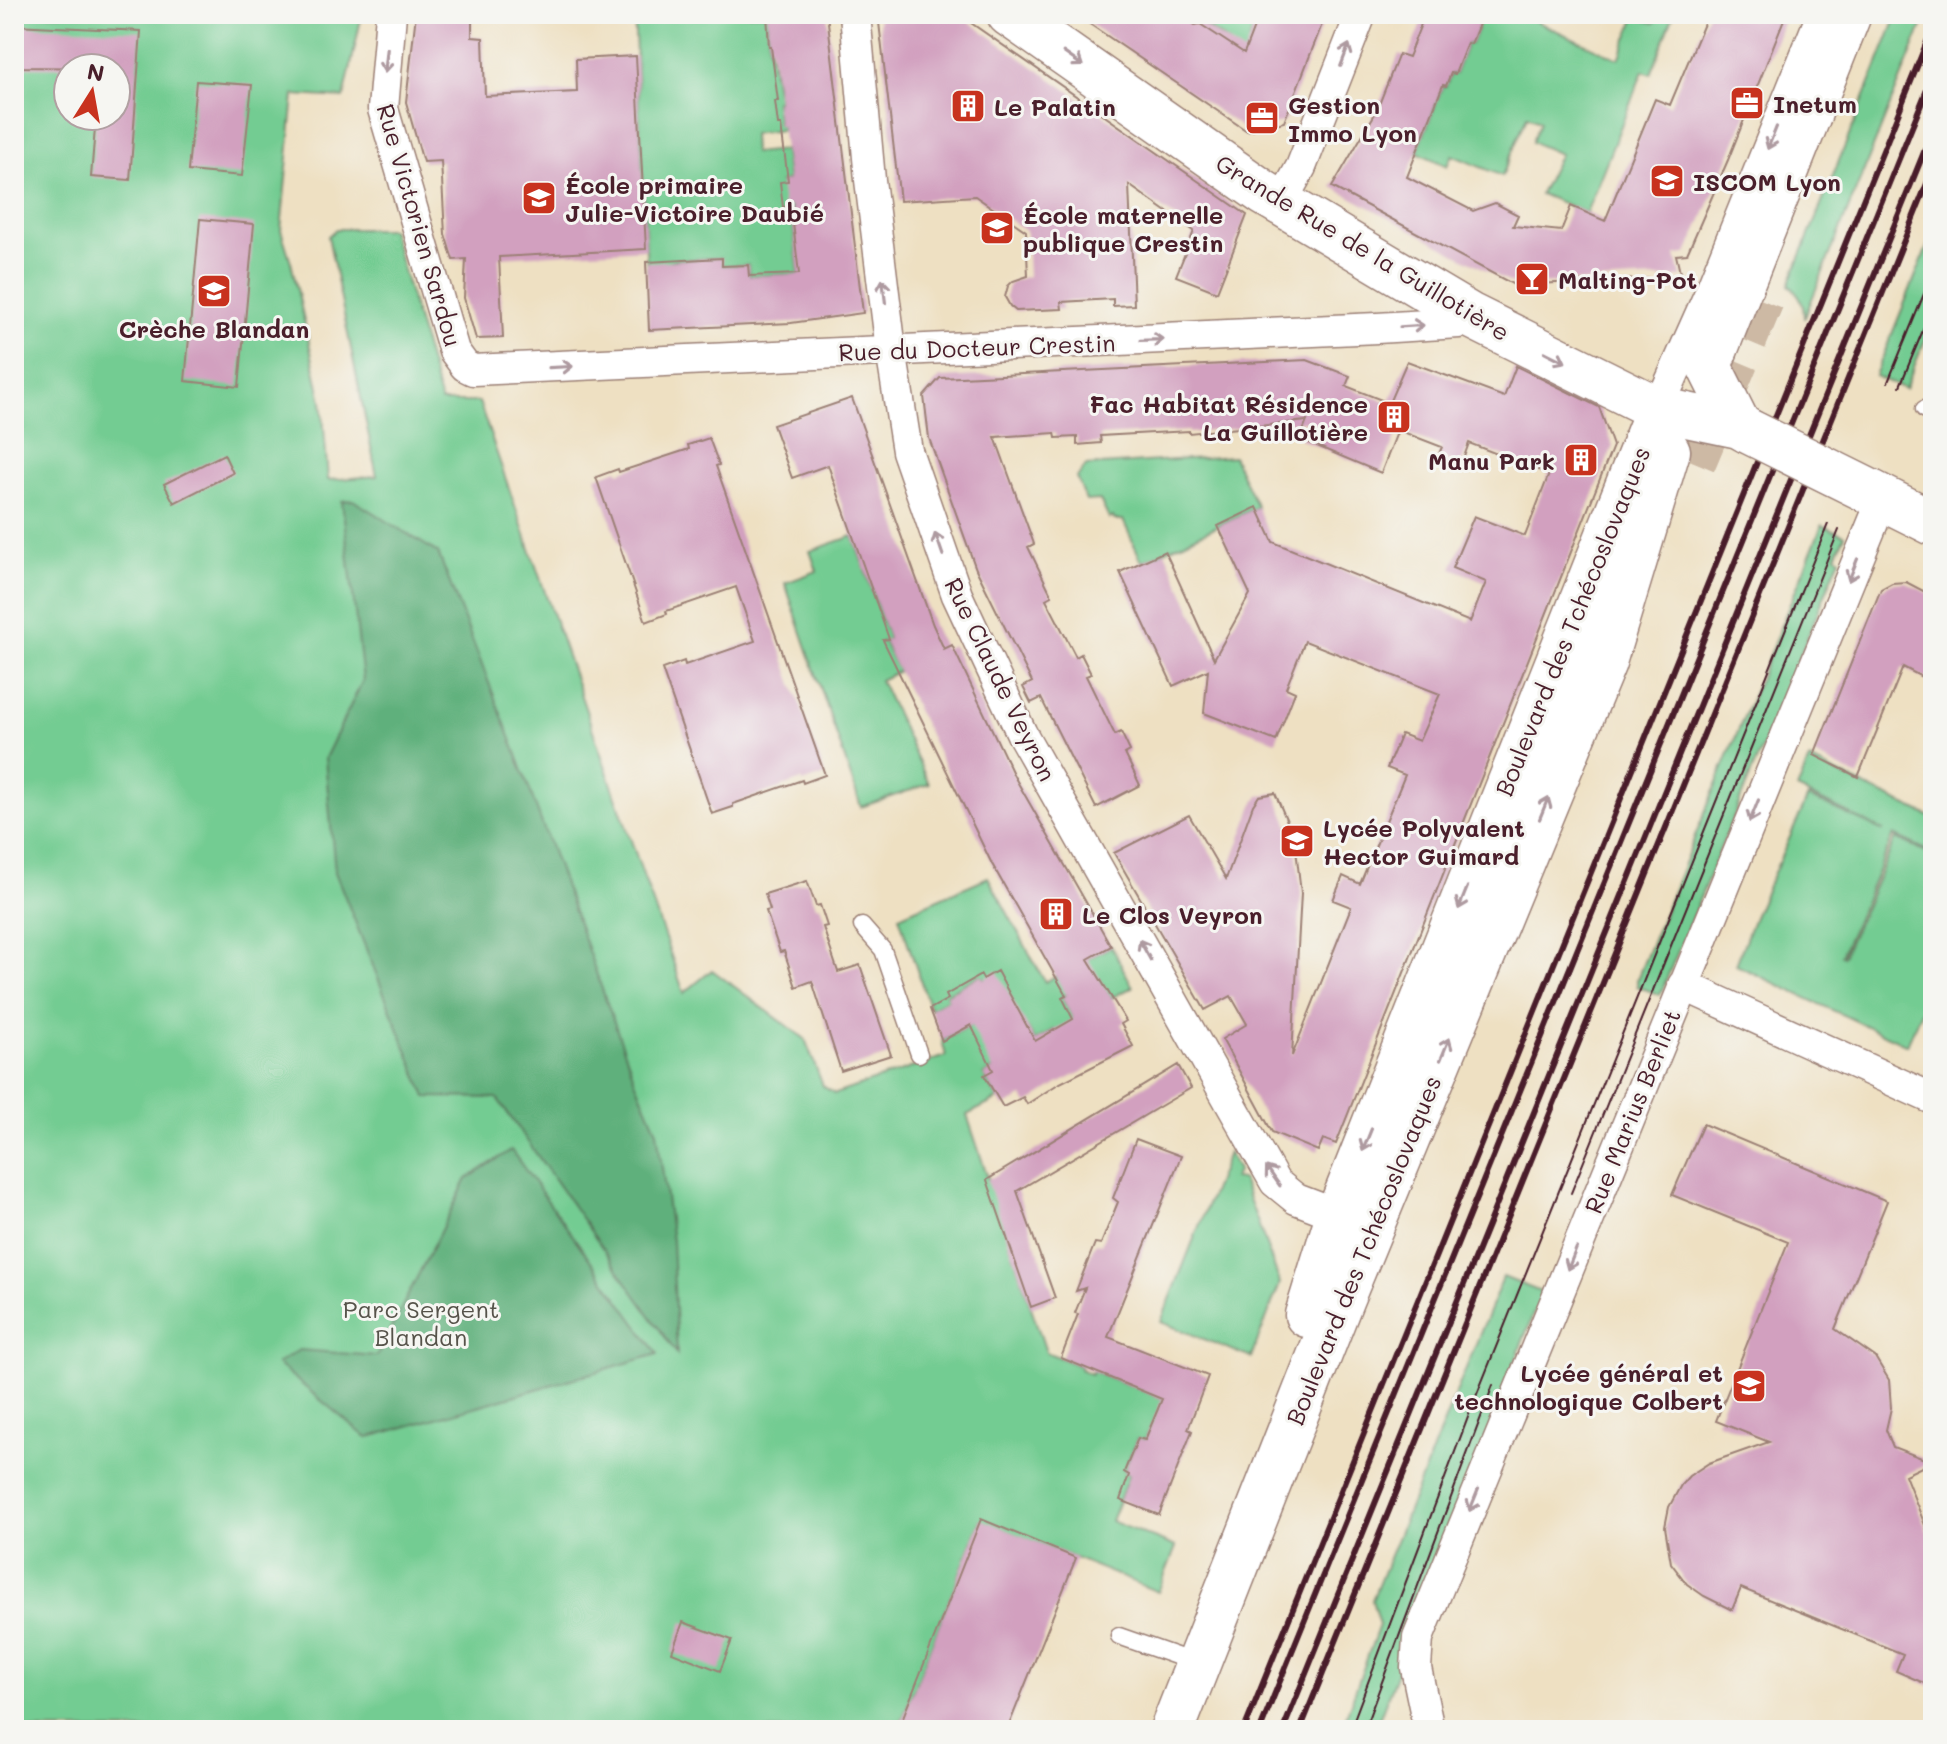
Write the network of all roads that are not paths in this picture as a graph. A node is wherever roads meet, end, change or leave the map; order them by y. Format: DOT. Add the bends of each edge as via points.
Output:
graph roads {
  1 [pos="391,14"];
  2 [pos="855,14"];
  3 [pos="1009,14"];
  4 [pos="1361,14"];
  5 [pos="1822,14"];
  6 [pos="1849,14"];
  7 [pos="1877,14"];
  8 [pos="1281,203"];
  9 [pos="1769,283"];
  10 [pos="1469,315"];
  11 [pos="891,350"];
  12 [pos="483,371"];
  13 [pos="1658,409"];
  14 [pos="1744,428"];
  15 [pos="1681,456"];
  16 [pos="1877,495"];
  17 [pos="1933,523"];
  18 [pos="862,926"];
  19 [pos="1683,985"];
  20 [pos="919,1054"];
  21 [pos="1933,1099"];
  22 [pos="1351,1230"];
  23 [pos="1119,1636"];
  24 [pos="1198,1663"];
  25 [pos="1172,1730"];
  26 [pos="1429,1730"];
  1 -- 12 [label="street, Rue Victorien Sardou, one-way" via="383,109 454,351 465,366"];
  11 -- 2 [label="street, Rue Claude Veyron, one-way"];
  3 -- 8 [label="main road, Grande Rue de la Guillotière, one-way"];
  8 -- 4 [label="street, one-way" via="1296,180"];
  5 -- 13 [label="street, Boulevard des Tchécoslovaques, one-way"];
  6 -- 14 [label="main road" via="1709,366"];
  7 -- 9 [label="main road"];
  8 -- 10 [label="main road, Grande Rue de la Guillotière"];
  11 -- 10 [label="street, Rue du Docteur Crestin, one-way" via="1377,328 1459,323"];
  10 -- 13 [label="main road, Grande Rue de la Guillotière, one-way"];
  12 -- 11 [label="street, Rue du Docteur Crestin, one-way"];
  22 -- 11 [label="street, Rue Claude Veyron, one-way" via="1275,1182 1022,734 957,595 907,451"];
  13 -- 14 [label="main road, Grande Rue de la Guillotière"];
  13 -- 22 [label="main road, Boulevard des Tchécoslovaques, one-way"];
  14 -- 16 [label="main road, Grande Rue de la Guillotière, bridge"];
  22 -- 15 [label="main road, Boulevard des Tchécoslovaques, one-way" via="1604,662"];
  16 -- 17 [label="main road, Grande Rue de la Guillotière"];
  16 -- 19 [label="street, Rue Marius Berliet, one-way"];
  18 -- 20 [label="lane" via="883,950"];
  19 -- 21 [label="street"];
  19 -- 26 [label="street, Rue Marius Berliet, one-way" via="1418,1638 1416,1668"];
  22 -- 24 [label="main road, Boulevard des Tchécoslovaques" via="1294,1358 1259,1511"];
  23 -- 24 [label="lane"];
  24 -- 25 [label="main road, Boulevard des Tchécoslovaques"];
}
